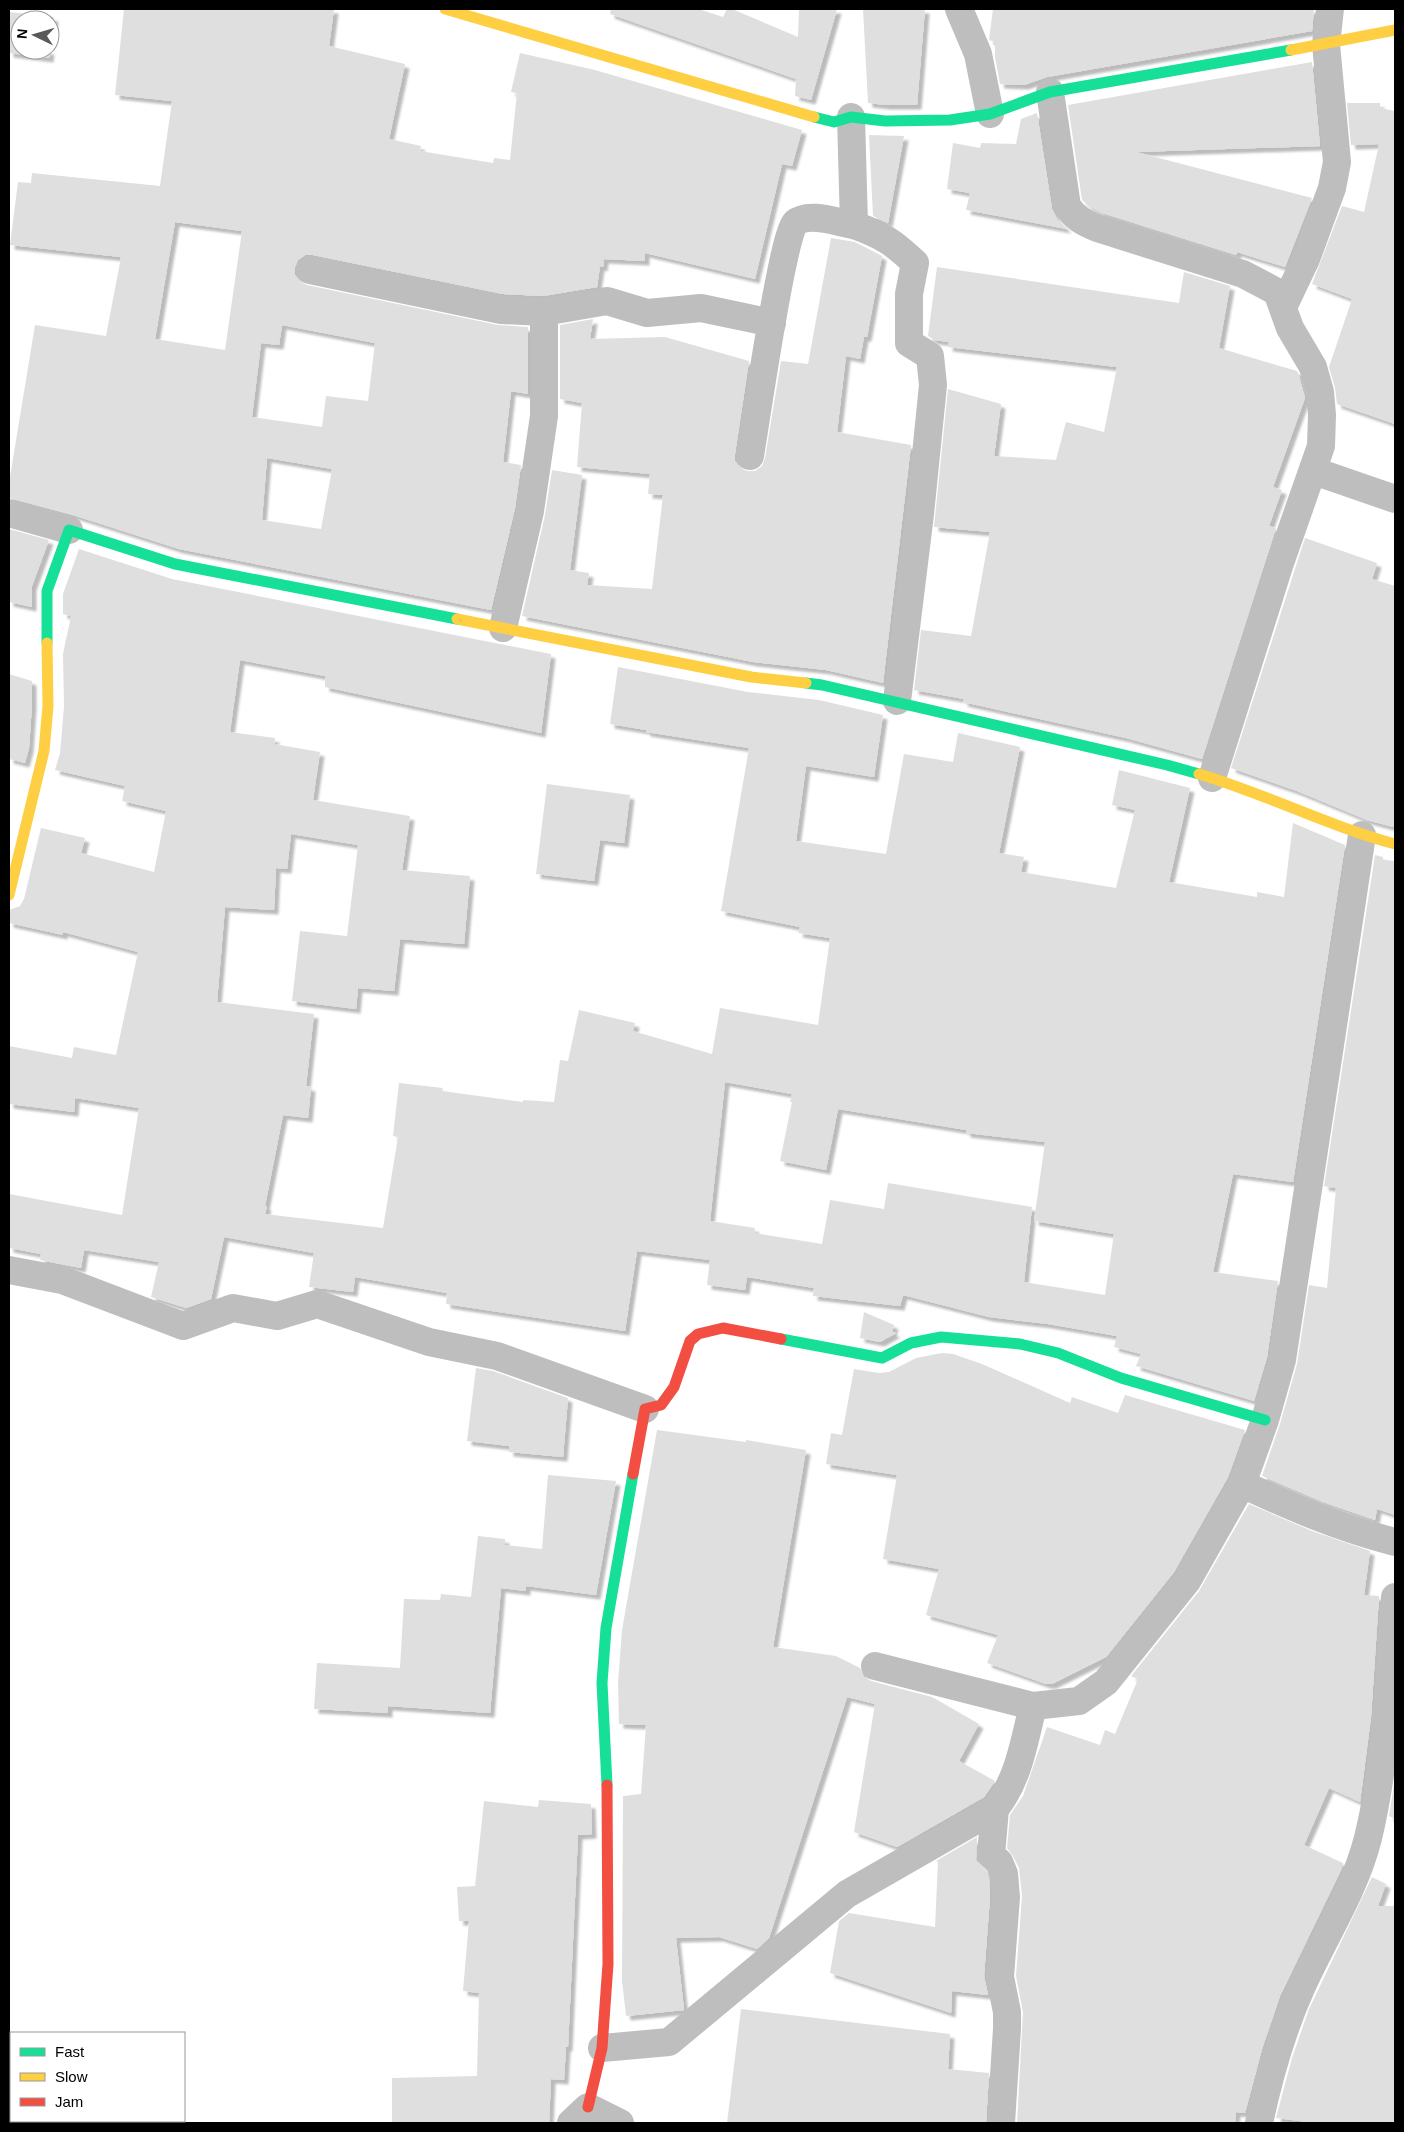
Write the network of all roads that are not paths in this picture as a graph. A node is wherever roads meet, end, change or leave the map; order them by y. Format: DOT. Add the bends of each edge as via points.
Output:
graph roads {
  1 [pos="445,9"];
  2 [pos="959,9"];
  3 [pos="1330,9"];
  4 [pos="486,14"];
  5 [pos="1395,30"];
  6 [pos="1326,44"];
  7 [pos="1050,92"];
  8 [pos="990,114"];
  9 [pos="851,117"];
  10 [pos="854,225"];
  11 [pos="310,270"];
  12 [pos="1277,292"];
  13 [pos="544,312"];
  14 [pos="772,323"];
  15 [pos="750,456"];
  16 [pos="1314,471"];
  17 [pos="1395,499"];
  18 [pos="9,513"];
  19 [pos="69,530"];
  20 [pos="503,628"];
  21 [pos="897,701"];
  22 [pos="1212,778"];
  23 [pos="1362,835"];
  24 [pos="1395,844"];
  25 [pos="9,895"];
  26 [pos="9,1270"];
  27 [pos="645,1410"];
  28 [pos="1265,1420"];
  29 [pos="1242,1484"];
  30 [pos="1395,1542"];
  31 [pos="1395,1597"];
  32 [pos="875,1666"];
  33 [pos="1033,1706"];
  34 [pos="995,1809"];
  35 [pos="602,2048"];
  36 [pos="580,2115"];
  37 [pos="620,2123"];
  38 [pos="1001,2123"];
  39 [pos="1258,2123"];
  1 -- 4 [label="street"];
  2 -- 8 [label="street" via="978,54"];
  3 -- 6 [label="street"];
  4 -- 9 [label="street" via="790,111 834,122"];
  5 -- 6 [label="street"];
  6 -- 7 [label="street"];
  6 -- 12 [label="street" via="1337,162 1332,188 1306,259 1286,301"];
  7 -- 8 [label="street"];
  7 -- 12 [label="street" via="1067,206 1078,220 1243,274"];
  8 -- 9 [label="street" via="950,120 885,121"];
  9 -- 10 [label="street"];
  10 -- 14 [label="street" via="811,218 794,224 787,239"];
  10 -- 21 [label="street" via="878,233 915,263 909,294 909,343 930,356 933,385"];
  11 -- 13 [label="street" via="501,310"];
  12 -- 16 [label="street" via="1290,328 1313,367 1320,392 1321,446"];
  13 -- 14 [label="street" via="608,301 648,313 701,308"];
  13 -- 20 [label="street" via="544,416 530,511"];
  14 -- 15 [label="street"];
  16 -- 17 [label="street"];
  16 -- 22 [label="street" via="1279,566"];
  18 -- 19 [label="street"];
  19 -- 20 [label="street" via="175,564"];
  19 -- 25 [label="street" via="47,591 48,706 44,751"];
  20 -- 21 [label="street" via="751,677 822,685"];
  21 -- 22 [label="street"];
  22 -- 23 [label="street"];
  23 -- 24 [label="street"];
  23 -- 28 [label="street" via="1282,1360"];
  26 -- 27 [label="street" via="62,1280 183,1326 233,1308 277,1316 316,1304 429,1342 497,1356"];
  27 -- 28 [label="street" via="660,1404 674,1387 690,1341 698,1334 724,1328 882,1358 912,1344 941,1337 1020,1344 1058,1353 1121,1378"];
  27 -- 35 [label="street" via="619,1546 602,1683 607,1792 608,1964"];
  28 -- 29 [label="street"];
  29 -- 30 [label="street" via="1311,1516"];
  29 -- 33 [label="street" via="1187,1582 1106,1682 1079,1701"];
  31 -- 39 [label="street" via="1381,1770 1368,1838 1356,1874 1301,1987 1270,2071"];
  32 -- 33 [label="street"];
  33 -- 34 [label="street" via="1016,1773"];
  34 -- 35 [label="street" via="847,1894 669,2042"];
  34 -- 38 [label="street" via="991,1855 1004,1874 1006,1897 1000,1977 1007,2029"];
  35 -- 36 [label="street"];
  36 -- 37 [label="street"];
}
